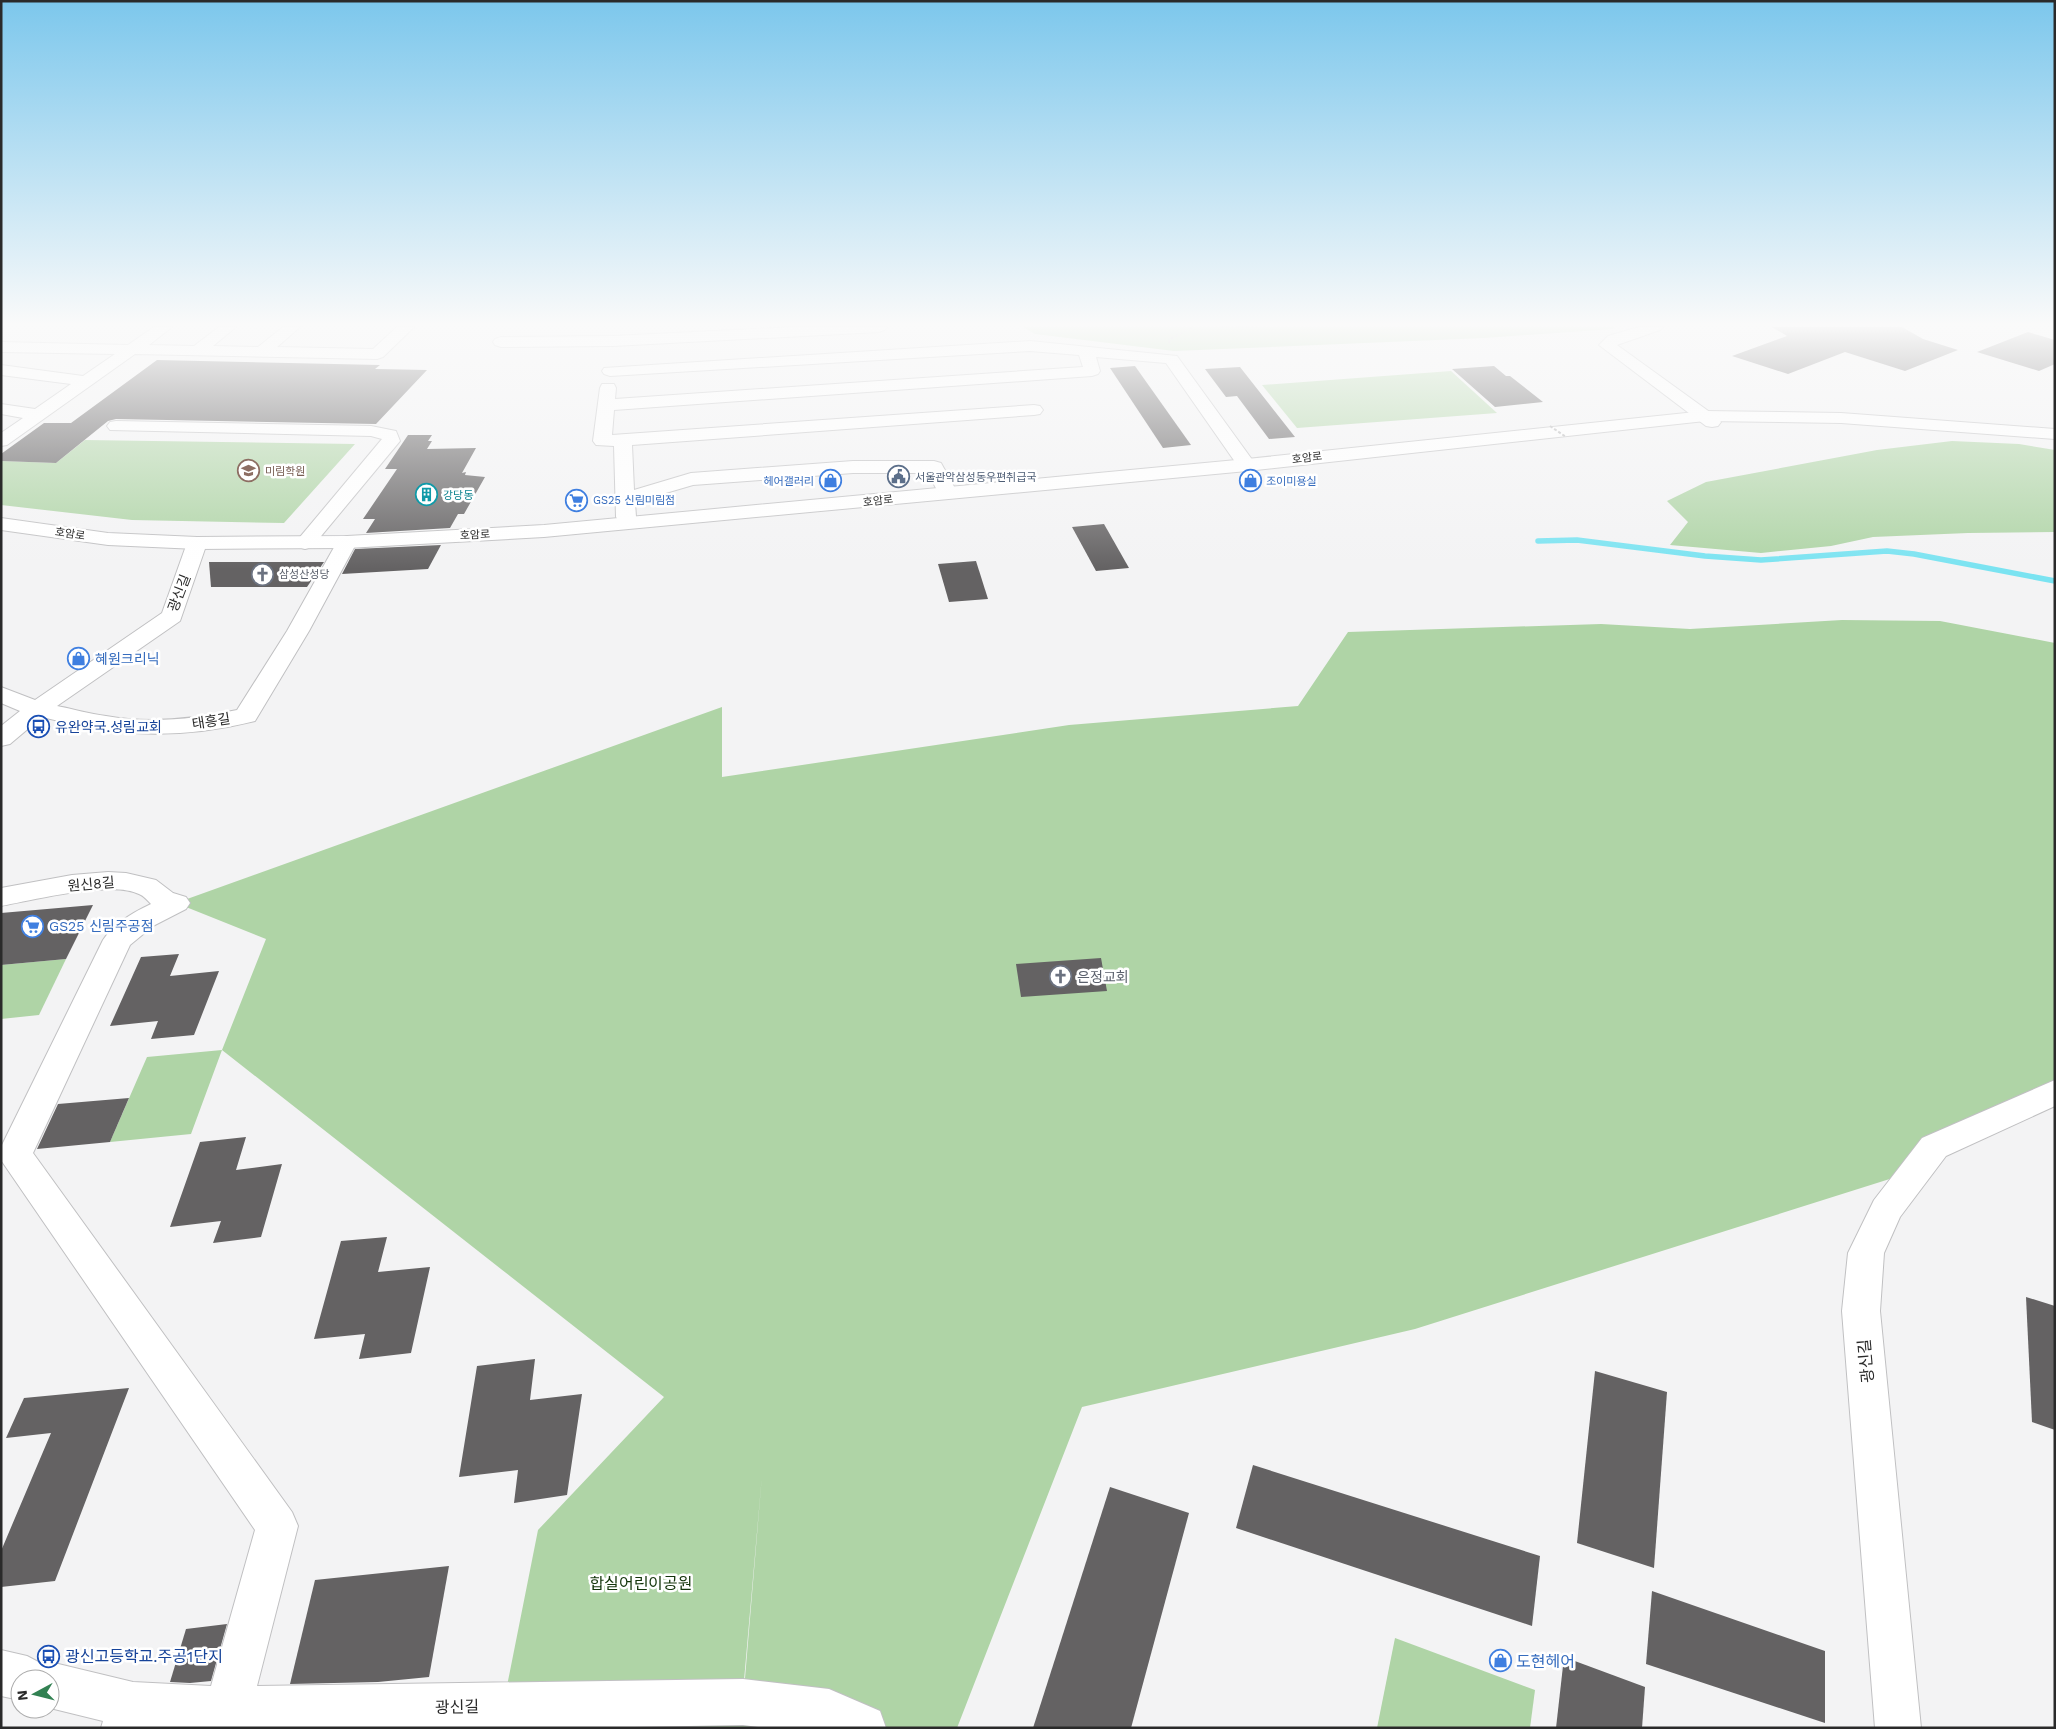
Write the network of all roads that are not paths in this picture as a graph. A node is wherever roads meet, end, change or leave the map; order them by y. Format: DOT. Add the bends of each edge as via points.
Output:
graph roads {
  1 [pos="49,408"];
  2 [pos="606,408"];
  3 [pos="1206,408"];
  4 [pos="1693,408"];
  5 [pos="1,410"];
  6 [pos="1034,410"];
  7 [pos="39,415"];
  8 [pos="1709,419"];
  9 [pos="116,426"];
  10 [pos="2055,434"];
  11 [pos="624,440"];
  12 [pos="2055,440"];
  13 [pos="1,441"];
  14 [pos="1247,465"];
  15 [pos="947,492"];
  16 [pos="625,499"];
  17 [pos="627,523"];
  18 [pos="1,524"];
  19 [pos="1,534"];
  20 [pos="305,543"];
  21 [pos="346,544"];
  22 [pos="196,546"];
  23 [pos="1,694"];
  24 [pos="38,709"];
  25 [pos="1,739"];
  26 [pos="1,897"];
  27 [pos="2055,1092"];
  28 [pos="60,1688"];
  29 [pos="228,1710"];
  30 [pos="128,1716"];
  31 [pos="841,1722"];
  32 [pos="1898,1728"];
  1 -- 7 [label="street"];
  2 -- 11 [label="street" via="602,441"];
  3 -- 14 [label="street"];
  4 -- 8 [label="street"];
  5 -- 7 [label="street"];
  6 -- 11 [label="street"];
  7 -- 13 [label="street"];
  8 -- 10 [label="street, 호암로" via="1841,418"];
  8 -- 12 [label="street" via="1943,430"];
  8 -- 14 [label="street, 호암로"];
  8 -- 21 [label="street" via="1300,465 908,504 545,536"];
  9 -- 20 [label="street" via="371,431 390,435 391,441"];
  11 -- 16 [label="street"];
  14 -- 15 [label="street, 호암로"];
  15 -- 16 [label="street" via="934,467 853,467 692,479"];
  15 -- 17 [label="street, 호암로"];
  16 -- 17 [label="street"];
  17 -- 21 [label="street, 호암로"];
  18 -- 22 [label="street, 호암로" via="108,539"];
  19 -- 22 [label="street" via="98,547"];
  20 -- 21 [label="street, 호암로"];
  20 -- 22 [label="street, 호암로"];
  21 -- 22 [label="street"];
  21 -- 24 [label="street, 태흥길" via="298,632 246,716 200,725 152,727 108,724"];
  22 -- 24 [label="street, 광신길" via="172,616"];
  23 -- 24 [label="street"];
  24 -- 25 [label="street, 광신길"];
  26 -- 29 [label="street, 원신8길" via="83,882 126,882 146,885 162,899 176,903 143,920 118,940 16,1154 277,1526"];
  27 -- 32 [label="street, 광신길" via="1934,1147 1886,1210 1866,1253 1861,1311"];
  28 -- 30 [label="street, 광신길"];
  29 -- 30 [label="street, 광신길"];
  29 -- 31 [label="street, 광신길" via="743,1702"];
}
